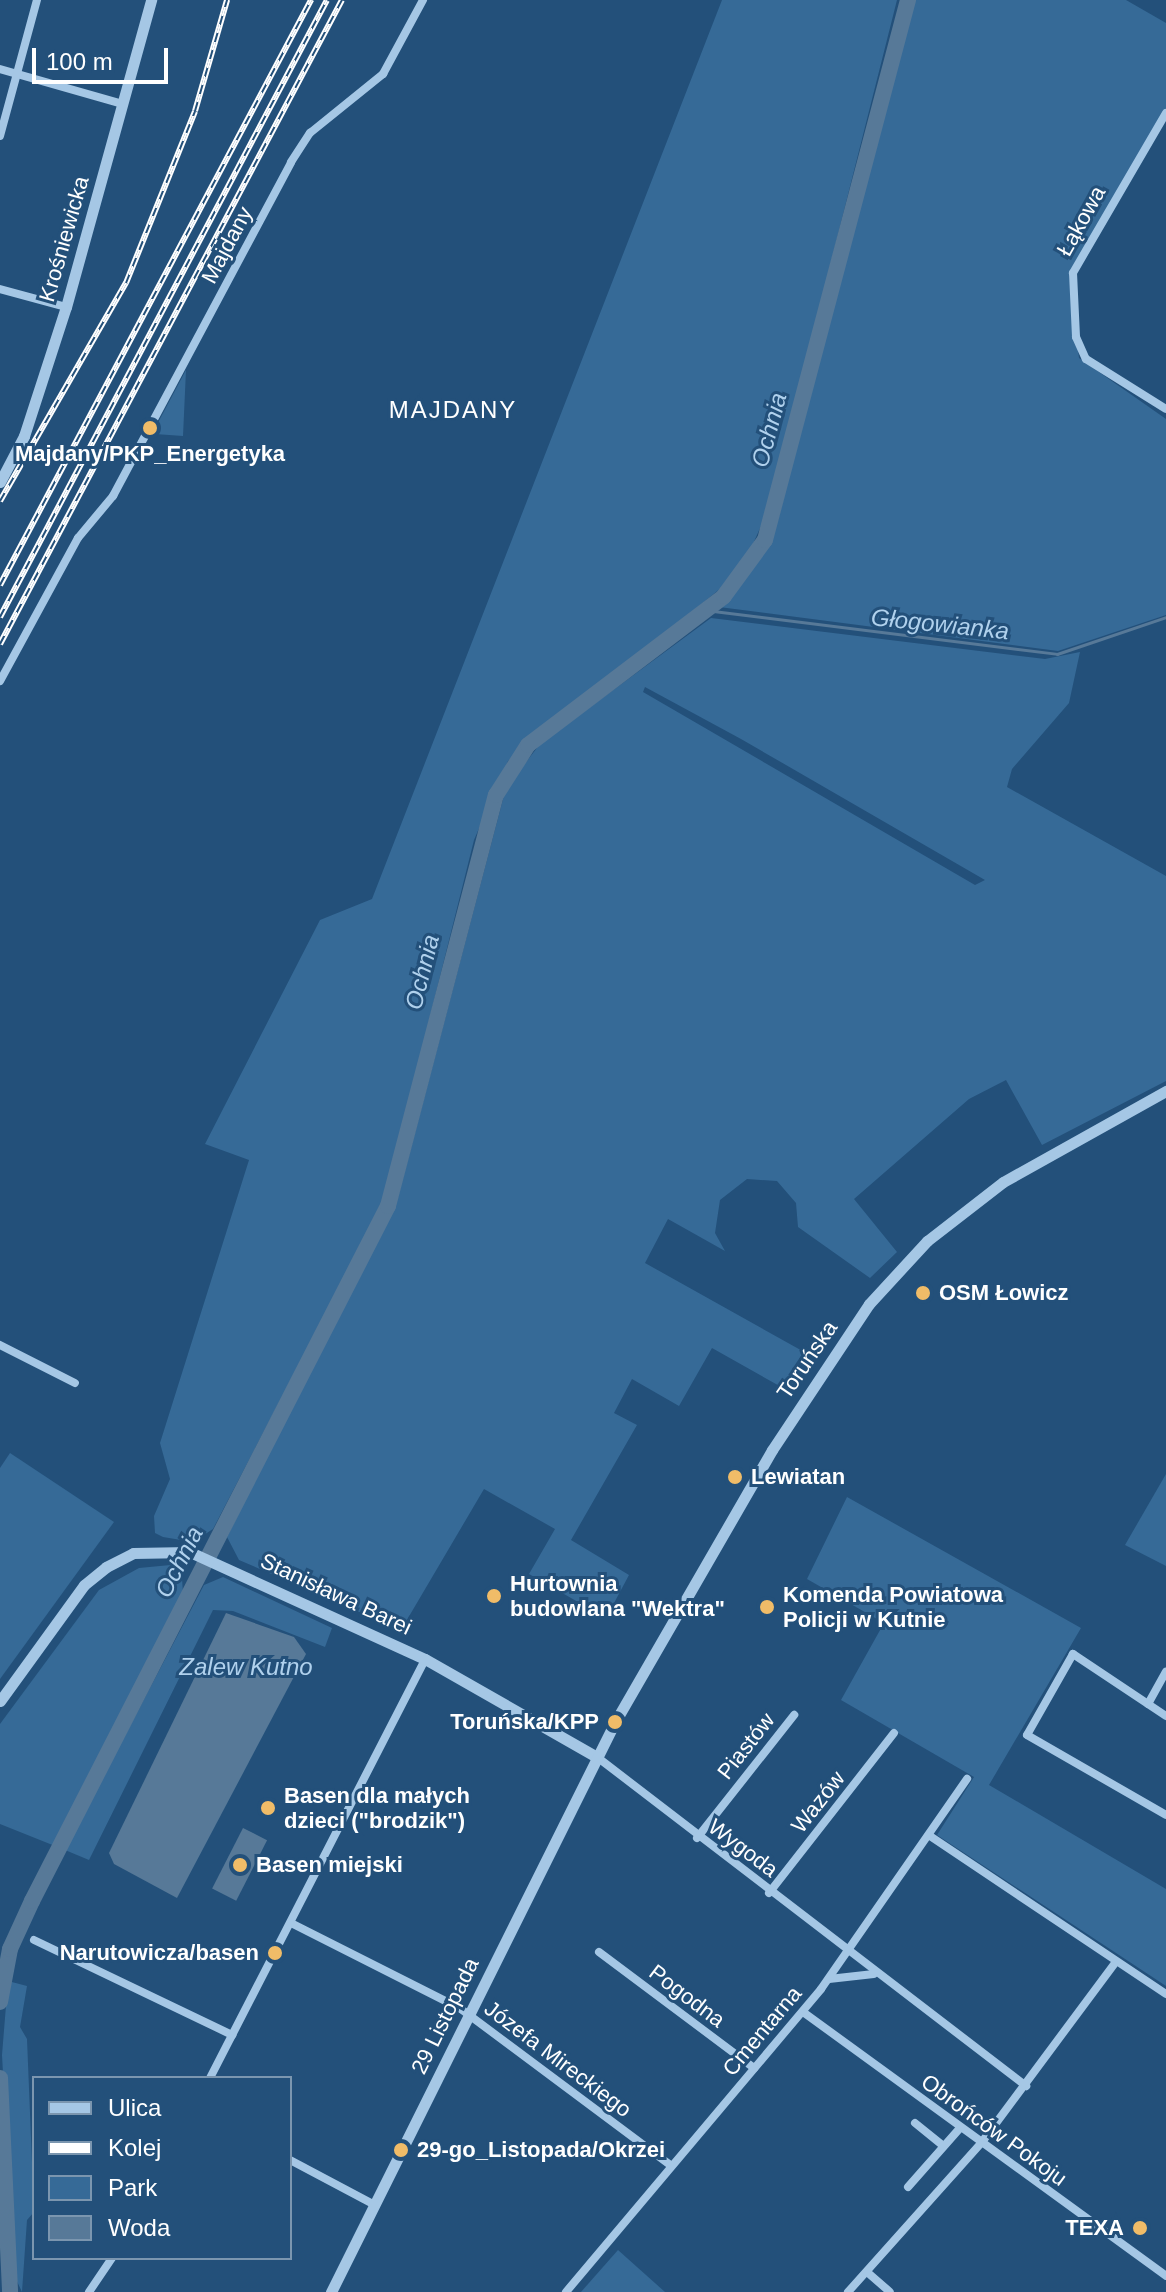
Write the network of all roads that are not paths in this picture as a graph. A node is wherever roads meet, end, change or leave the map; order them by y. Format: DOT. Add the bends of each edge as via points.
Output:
graph roads {
  1 [pos="37,0"];
  2 [pos="151,0"];
  3 [pos="423,0"];
  4 [pos="0,69"];
  5 [pos="16,74"];
  6 [pos="123,104"];
  7 [pos="1166,113"];
  8 [pos="0,136"];
  9 [pos="0,289"];
  10 [pos="66,307"];
  11 [pos="1166,409"];
  12 [pos="0,482"];
  13 [pos="0,681"];
  14 [pos="1166,1091"];
  15 [pos="0,1345"];
  16 [pos="75,1383"];
  17 [pos="425,1659"];
  18 [pos="1166,1672"];
  19 [pos="0,1701"];
  20 [pos="1148,1704"];
  21 [pos="794,1715"];
  22 [pos="1166,1716"];
  23 [pos="894,1733"];
  24 [pos="597,1757"];
  25 [pos="967,1779"];
  26 [pos="1165,1813"];
  27 [pos="930,1836"];
  28 [pos="697,1838"];
  29 [pos="769,1893"];
  30 [pos="291,1923"];
  31 [pos="34,1940"];
  32 [pos="599,1952"];
  33 [pos="849,1954"];
  34 [pos="1114,1964"];
  35 [pos="876,1974"];
  36 [pos="828,1979"];
  37 [pos="1166,1994"];
  38 [pos="803,2012"];
  39 [pos="468,2014"];
  40 [pos="232,2035"];
  41 [pos="754,2068"];
  42 [pos="211,2076"];
  43 [pos="1026,2086"];
  44 [pos="915,2123"];
  45 [pos="960,2128"];
  46 [pos="982,2142"];
  47 [pos="943,2146"];
  48 [pos="292,2161"];
  49 [pos="670,2165"];
  50 [pos="908,2187"];
  51 [pos="375,2205"];
  52 [pos="111,2260"];
  53 [pos="867,2272"];
  54 [pos="1166,2276"];
  55 [pos="89,2292"];
  56 [pos="331,2292"];
  57 [pos="566,2292"];
  58 [pos="848,2292"];
  59 [pos="890,2292"];
  1 -- 5 [label="street"];
  2 -- 6 [label="street, Krośniewicka"];
  3 -- 13 [label="street, Majdany" via="383,74 310,133 291,162 113,496 87,528"];
  4 -- 5 [label="street"];
  5 -- 6 [label="street"];
  5 -- 8 [label="street"];
  6 -- 10 [label="street, Krośniewicka"];
  7 -- 11 [label="street, Łąkowa" via="1073,273 1076,337 1086,359"];
  9 -- 10 [label="street"];
  10 -- 12 [label="street, Krośniewicka" via="33,412"];
  14 -- 24 [label="street, Toruńska" via="1003,1182 885,1282 772,1450"];
  15 -- 16 [label="street"];
  17 -- 19 [label="street, Stanisława Barei" via="229,1566 190,1552 133,1553 84,1585"];
  17 -- 24 [label="street, Wygoda"];
  17 -- 30 [label="street"];
  18 -- 20 [label="street"];
  20 -- 22 [label="street"];
  20 -- 26 [label="street" via="1073,1654 1027,1735"];
  21 -- 28 [label="street, Piastów"];
  23 -- 29 [label="street, Wazów"];
  24 -- 28 [label="street, Wygoda"];
  24 -- 39 [label="street, 29 Listopada"];
  25 -- 27 [label="street, Cmentarna"];
  27 -- 33 [label="street, Cmentarna"];
  27 -- 34 [label="street"];
  28 -- 29 [label="street, Wygoda"];
  29 -- 33 [label="street, Wygoda"];
  30 -- 39 [label="street, Józefa Mireckiego"];
  30 -- 40 [label="street"];
  31 -- 40 [label="street"];
  32 -- 41 [label="street, Pogodna"];
  33 -- 35 [label="street, Wygoda"];
  33 -- 36 [label="street, Cmentarna"];
  34 -- 37 [label="street"];
  34 -- 43 [label="street"];
  35 -- 36 [label="street"];
  35 -- 43 [label="street, Wygoda"];
  36 -- 38 [label="street, Cmentarna"];
  38 -- 41 [label="street, Cmentarna"];
  38 -- 45 [label="street, Obrońców Pokoju"];
  39 -- 49 [label="street, Józefa Mireckiego"];
  39 -- 51 [label="street, 29 Listopada"];
  40 -- 42 [label="street"];
  41 -- 49 [label="street, Cmentarna"];
  43 -- 46 [label="street"];
  44 -- 47 [label="street"];
  45 -- 46 [label="street, Obrońców Pokoju"];
  45 -- 47 [label="street"];
  46 -- 53 [label="street"];
  46 -- 54 [label="street, Obrońców Pokoju"];
  47 -- 50 [label="street"];
  48 -- 51 [label="street"];
  49 -- 57 [label="street, Cmentarna"];
  51 -- 56 [label="street, 29 Listopada"];
  52 -- 55 [label="street"];
  53 -- 58 [label="street"];
  53 -- 59 [label="street"];
}
